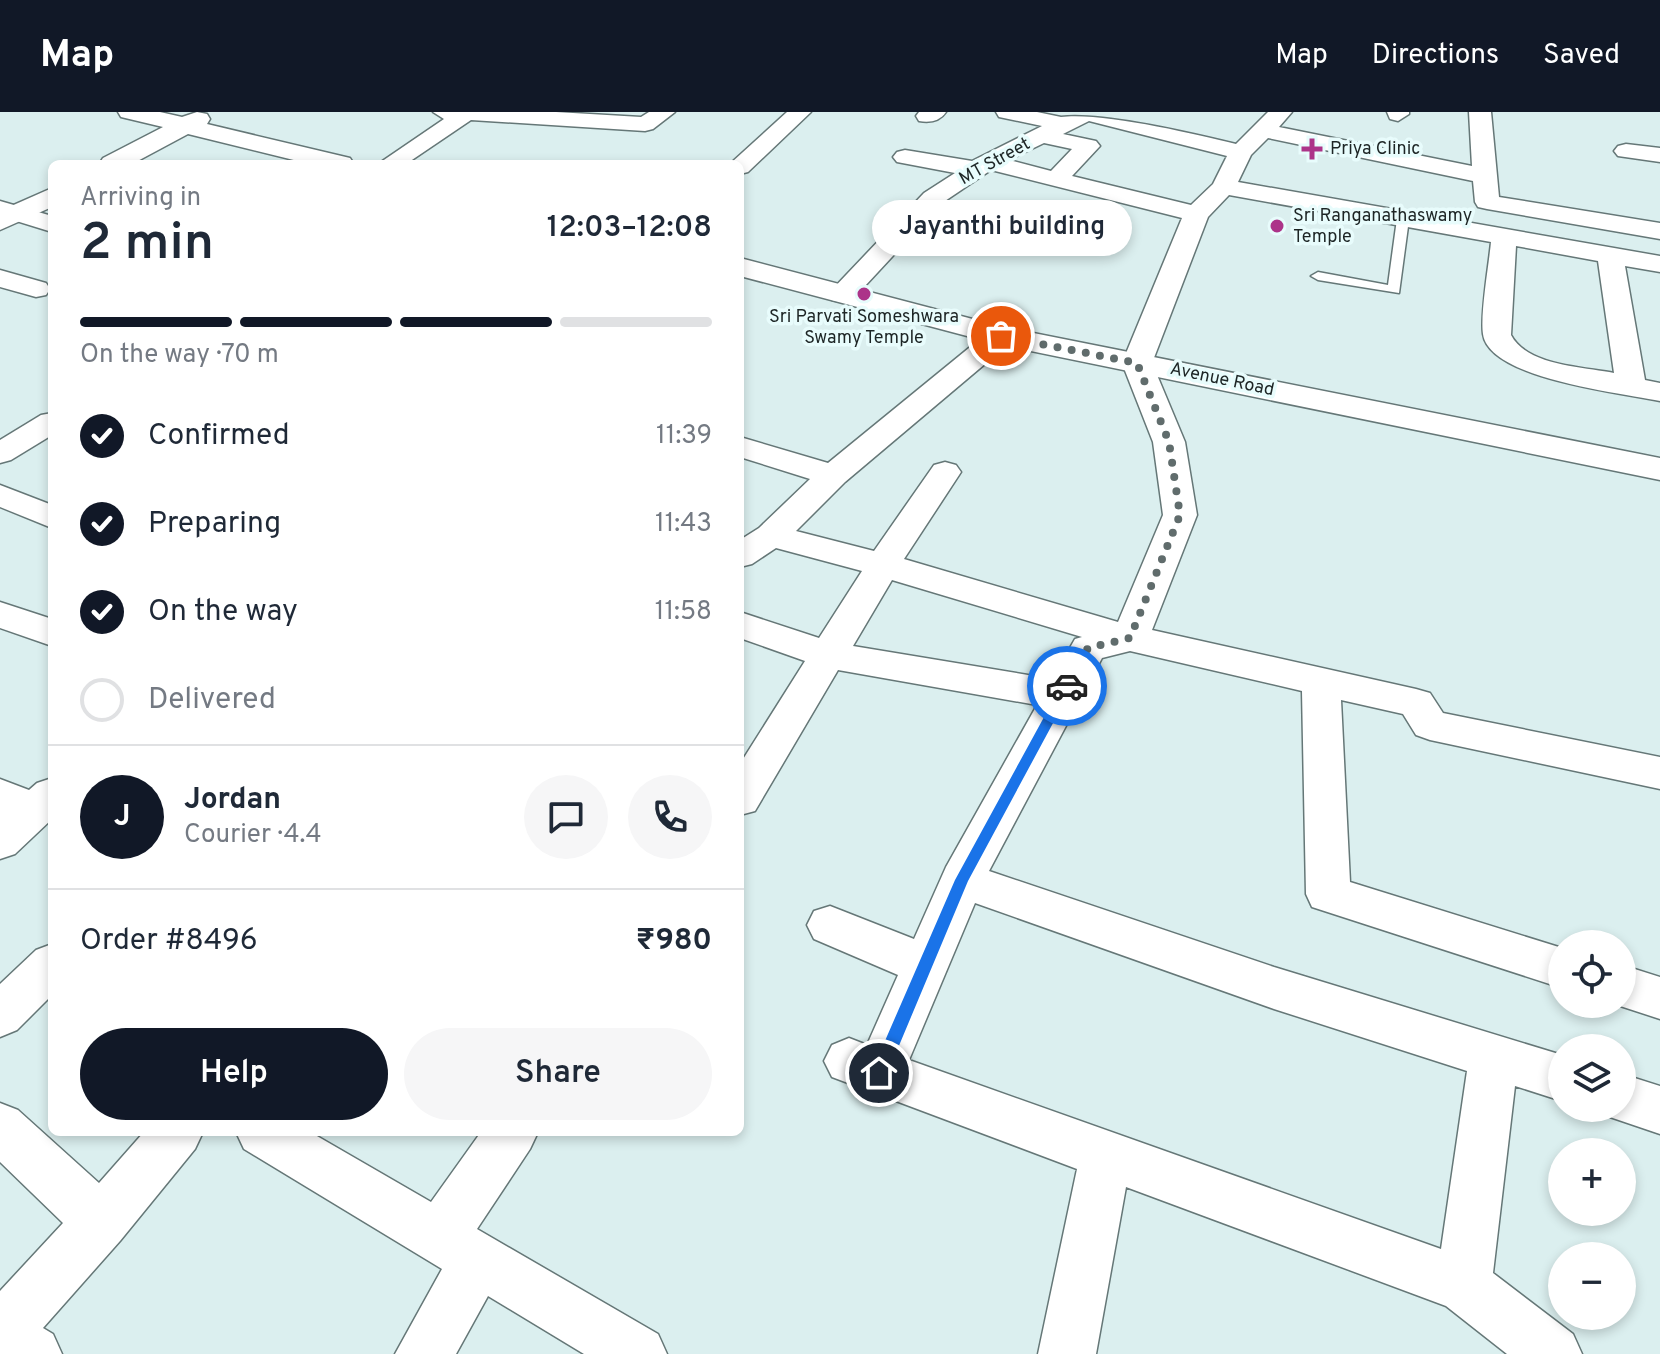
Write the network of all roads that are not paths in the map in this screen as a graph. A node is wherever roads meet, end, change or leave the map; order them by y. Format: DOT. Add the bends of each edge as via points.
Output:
graph roads {
  1 [pos="130,112"];
  2 [pos="211,112"];
  3 [pos="664,112"];
  4 [pos="800,112"];
  5 [pos="1007,112"];
  6 [pos="1281,112"];
  7 [pos="1480,112"];
  8 [pos="460,113"];
  9 [pos="1081,116"];
  10 [pos="591,117"];
  11 [pos="187,124"];
  12 [pos="1262,130"];
  13 [pos="1043,136"];
  14 [pos="1626,151"];
  15 [pos="1241,152"];
  16 [pos="1660,155"];
  17 [pos="905,157"];
  18 [pos="120,160"];
  19 [pos="326,160"];
  20 [pos="395,160"];
  21 [pos="744,163"];
  22 [pos="982,166"];
  23 [pos="1484,176"];
  24 [pos="1056,179"];
  25 [pos="1223,187"];
  26 [pos="48,198"];
  27 [pos="6,214"];
  28 [pos="1196,214"];
  29 [pos="1403,219"];
  30 [pos="48,223"];
  31 [pos="1660,231"];
  32 [pos="1504,236"];
  33 [pos="1610,255"];
  34 [pos="1660,264"];
  35 [pos="744,268"];
  36 [pos="1318,276"];
  37 [pos="0,278"];
  38 [pos="36,289"];
  39 [pos="842,294"];
  40 [pos="1001,336"];
  41 [pos="1137,363"];
  42 [pos="1631,386"];
  43 [pos="1660,392"];
  44 [pos="48,424"];
  45 [pos="744,448"];
  46 [pos="0,453"];
  47 [pos="1660,469"];
  48 [pos="945,472"];
  49 [pos="833,475"];
  50 [pos="0,495"];
  51 [pos="48,515"];
  52 [pos="755,546"];
  53 [pos="883,565"];
  54 [pos="0,614"];
  55 [pos="744,626"];
  56 [pos="48,632"];
  57 [pos="1130,638"];
  58 [pos="828,655"];
  59 [pos="1321,682"];
  60 [pos="1062,695"];
  61 [pos="1660,773"];
  62 [pos="744,792"];
  63 [pos="29,801"];
  64 [pos="0,842"];
  65 [pos="962,880"];
  66 [pos="830,925"];
  67 [pos="1548,964"];
  68 [pos="925,965"];
  69 [pos="48,968"];
  70 [pos="1636,990"];
  71 [pos="1660,998"];
  72 [pos="0,1015"];
  73 [pos="1494,1055"];
  74 [pos="1548,1073"];
  75 [pos="1636,1102"];
  76 [pos="1660,1110"];
  77 [pos="0,1127"];
  78 [pos="174,1136"];
  79 [pos="269,1136"];
  80 [pos="510,1136"];
  81 [pos="1106,1156"];
  82 [pos="101,1222"];
  83 [pos="458,1250"];
  84 [pos="1464,1285"];
  85 [pos="0,1334"];
  86 [pos="33,1354"];
  87 [pos="424,1354"];
  88 [pos="638,1354"];
  89 [pos="1067,1354"];
  90 [pos="1553,1354"];
  1 -- 11 [label="street"];
  2 -- 11 [label="street"];
  3 -- 10 [label="street" via="645,124"];
  4 -- 21 [label="street"];
  5 -- 9 [label="street"];
  6 -- 12 [label="street"];
  7 -- 23 [label="street"];
  8 -- 10 [label="street"];
  8 -- 20 [label="street"];
  9 -- 13 [label="street, MT Street"];
  9 -- 15 [label="street"];
  11 -- 18 [label="street"];
  11 -- 19 [label="street"];
  12 -- 15 [label="street"];
  12 -- 23 [label="street"];
  13 -- 22 [label="street, MT Street"];
  13 -- 24 [label="street" via="1088,146"];
  14 -- 16 [label="street"];
  15 -- 25 [label="street"];
  17 -- 22 [label="street"];
  22 -- 24 [label="street"];
  22 -- 39 [label="street, MT Street" via="933,198"];
  23 -- 31 [label="street" via="1487,202"];
  24 -- 28 [label="street"];
  25 -- 28 [label="street"];
  25 -- 29 [label="street"];
  26 -- 27 [label="street"];
  27 -- 30 [label="street"];
  28 -- 41 [label="street"];
  29 -- 32 [label="street"];
  29 -- 36 [label="lane" via="1394,290"];
  32 -- 33 [label="street"];
  32 -- 42 [label="street" via="1497,335 1504,349 1532,365"];
  33 -- 34 [label="street"];
  33 -- 42 [label="street"];
  35 -- 39 [label="street, Avenue Road"];
  37 -- 38 [label="street"];
  39 -- 40 [label="street, Avenue Road"];
  40 -- 41 [label="street, Avenue Road"];
  40 -- 49 [label="street"];
  41 -- 47 [label="street, Avenue Road"];
  41 -- 57 [label="street" via="1169,442 1180,515"];
  42 -- 43 [label="street"];
  44 -- 46 [label="street"];
  45 -- 49 [label="street"];
  48 -- 53 [label="street"];
  49 -- 52 [label="street"];
  50 -- 51 [label="street"];
  52 -- 53 [label="street"];
  53 -- 57 [label="street"];
  53 -- 58 [label="street"];
  54 -- 56 [label="street"];
  55 -- 58 [label="street"];
  57 -- 59 [label="street"];
  57 -- 60 [label="street" via="1088,648"];
  58 -- 60 [label="street"];
  58 -- 62 [label="street"];
  59 -- 61 [label="street" via="1416,703 1430,725"];
  59 -- 67 [label="street" via="1328,894"];
  60 -- 65 [label="street"];
  63 -- 64 [label="street"];
  65 -- 68 [label="street"];
  65 -- 73 [label="street" via="1274,988"];
  66 -- 68 [label="street"];
  68 -- 81 [label="street" via="864,1067"];
  69 -- 72 [label="street"];
  70 -- 71 [label="street"];
  73 -- 74 [label="street"];
  73 -- 84 [label="street"];
  75 -- 76 [label="street"];
  77 -- 82 [label="street"];
  78 -- 82 [label="street"];
  79 -- 83 [label="street"];
  80 -- 83 [label="street"];
  81 -- 84 [label="street"];
  81 -- 89 [label="street"];
  82 -- 85 [label="street"];
  83 -- 87 [label="street"];
  83 -- 88 [label="street"];
  84 -- 90 [label="street"];
  85 -- 86 [label="street"];
}
